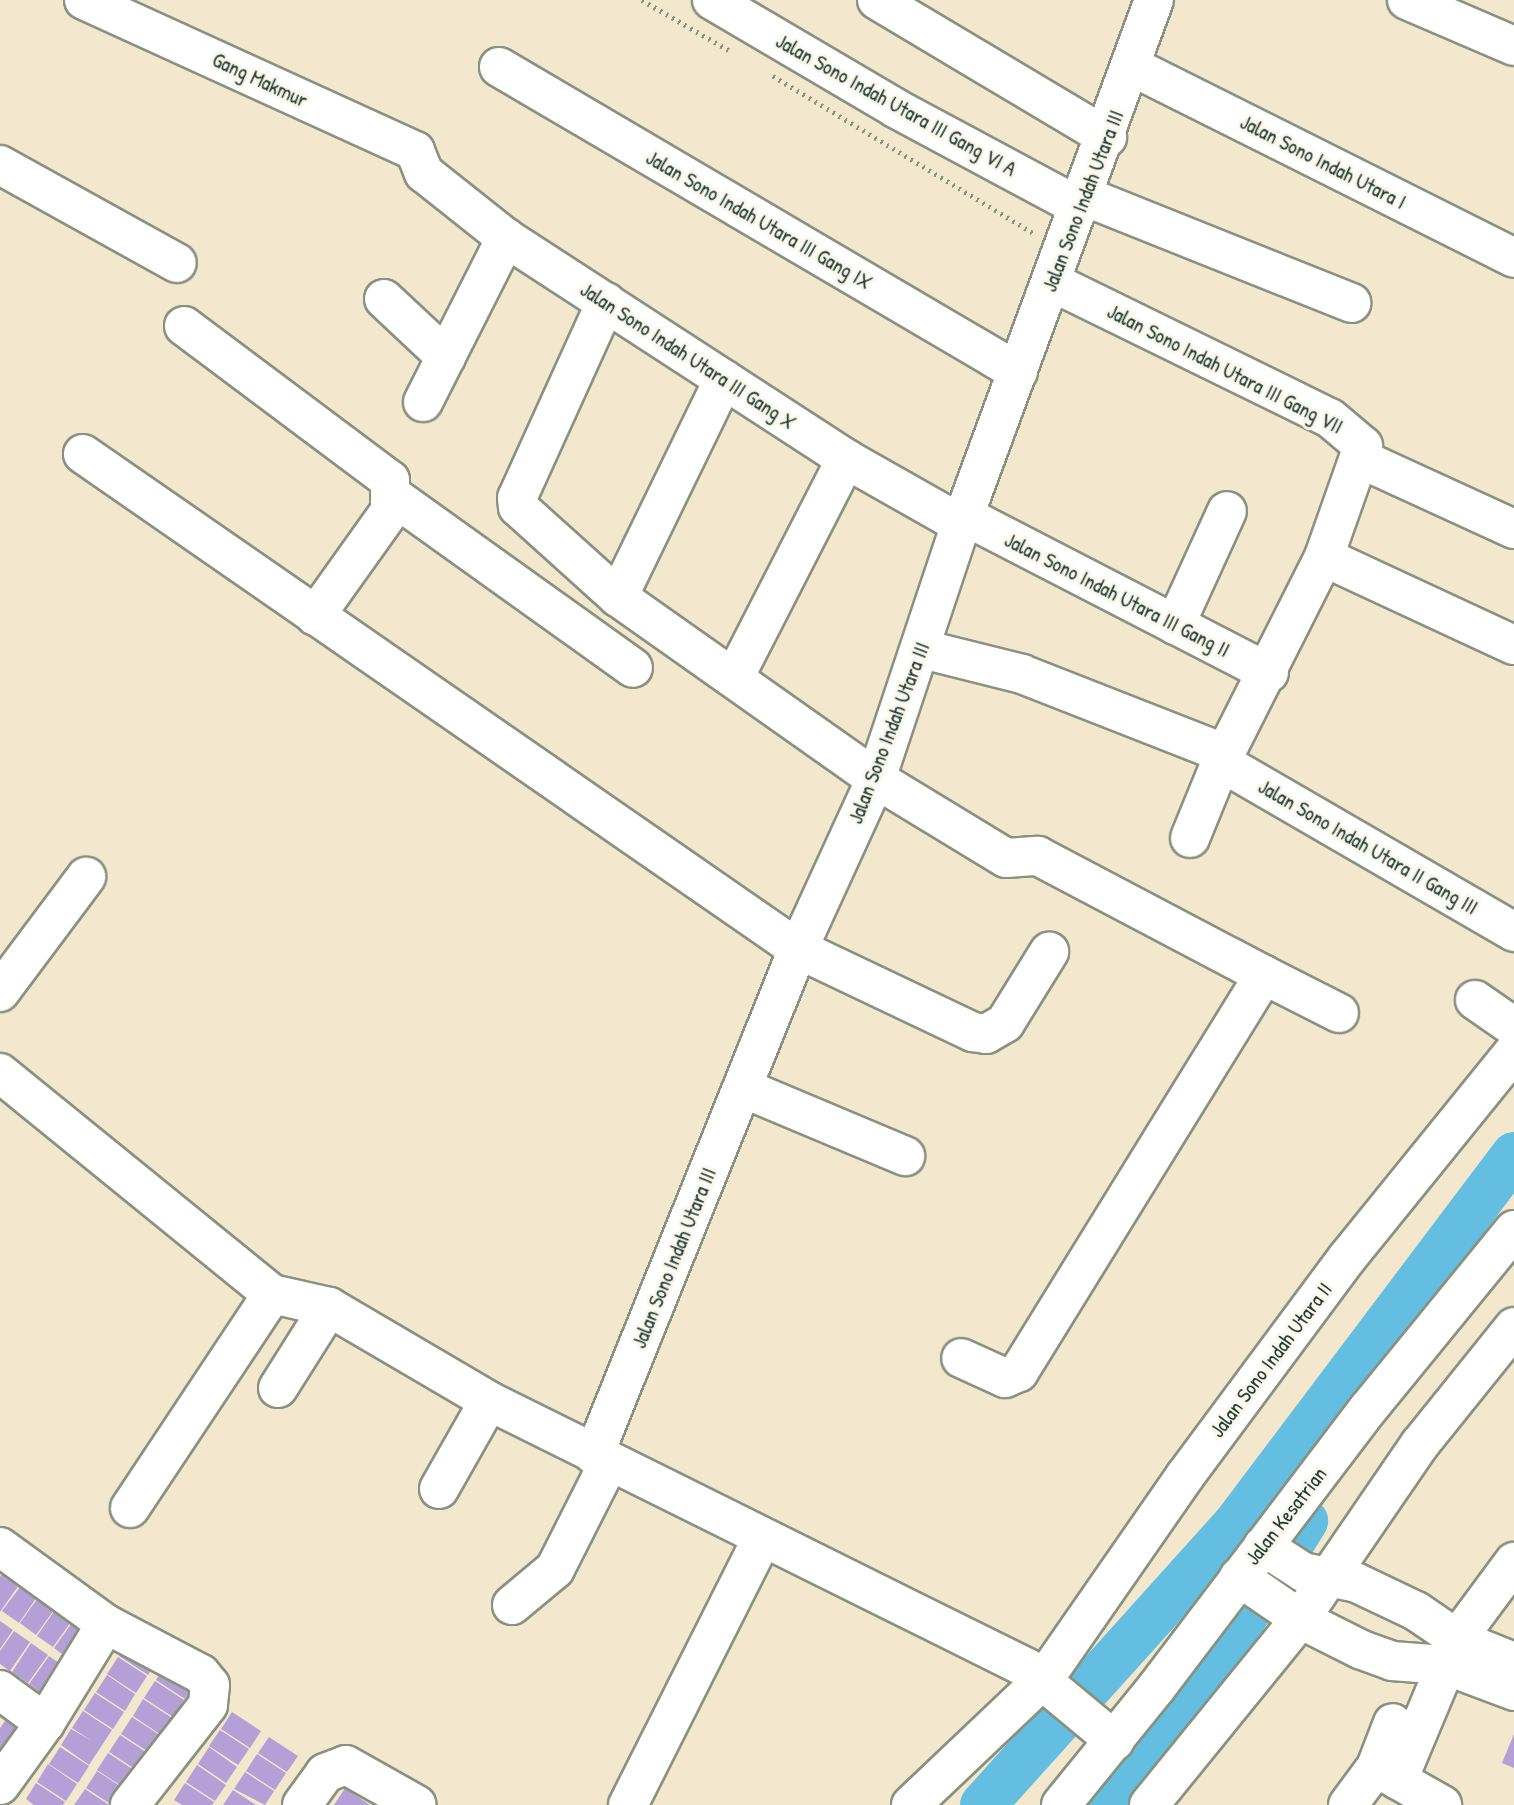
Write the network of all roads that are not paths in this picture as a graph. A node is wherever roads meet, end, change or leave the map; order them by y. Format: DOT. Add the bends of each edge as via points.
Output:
graph roads {
  1 [pos="84,0"];
  2 [pos="712,0"];
  3 [pos="877,0"];
  4 [pos="1154,0"];
  5 [pos="1407,0"];
  6 [pos="1514,46"];
  7 [pos="499,67"];
  8 [pos="1133,67"];
  9 [pos="1107,137"];
  10 [pos="0,165"];
  11 [pos="424,173"];
  12 [pos="1082,202"];
  13 [pos="506,238"];
  14 [pos="1514,258"];
  15 [pos="177,263"];
  16 [pos="1058,267"];
  17 [pos="384,299"];
  18 [pos="606,302"];
  19 [pos="1352,303"];
  20 [pos="184,327"];
  21 [pos="446,357"];
  22 [pos="1018,372"];
  23 [pos="724,379"];
  24 [pos="423,402"];
  25 [pos="83,454"];
  26 [pos="846,459"];
  27 [pos="1361,459"];
  28 [pos="393,496"];
  29 [pos="1227,511"];
  30 [pos="963,520"];
  31 [pos="1514,529"];
  32 [pos="1324,557"];
  33 [pos="618,597"];
  34 [pos="315,615"];
  35 [pos="1175,625"];
  36 [pos="1514,645"];
  37 [pos="922,649"];
  38 [pos="633,668"];
  39 [pos="1269,673"];
  40 [pos="735,676"];
  41 [pos="1223,758"];
  42 [pos="876,779"];
  43 [pos="1190,838"];
  44 [pos="86,877"];
  45 [pos="1514,933"];
  46 [pos="798,949"];
  47 [pos="1049,952"];
  48 [pos="1264,975"];
  49 [pos="0,992"];
  50 [pos="1475,1000"];
  51 [pos="1339,1013"];
  52 [pos="1514,1027"];
  53 [pos="1514,1052"];
  54 [pos="0,1073"];
  55 [pos="743,1088"];
  56 [pos="905,1156"];
  57 [pos="1514,1230"];
  58 [pos="272,1294"];
  59 [pos="329,1307"];
  60 [pos="1514,1327"];
  61 [pos="961,1359"];
  62 [pos="278,1388"];
  63 [pos="489,1401"];
  64 [pos="601,1458"];
  65 [pos="439,1489"];
  66 [pos="130,1508"];
  67 [pos="762,1538"];
  68 [pos="0,1547"];
  69 [pos="1266,1548"];
  70 [pos="1514,1562"];
  71 [pos="1315,1576"];
  72 [pos="1266,1596"];
  73 [pos="512,1605"];
  74 [pos="106,1624"];
  75 [pos="1441,1656"];
  76 [pos="1514,1662"];
  77 [pos="1054,1687"];
  78 [pos="0,1690"];
  79 [pos="1514,1691"];
  80 [pos="45,1723"];
  81 [pos="1108,1734"];
  82 [pos="1387,1773"];
  83 [pos="0,1785"];
  84 [pos="130,1805"];
  85 [pos="302,1805"];
  86 [pos="416,1805"];
  87 [pos="628,1805"];
  88 [pos="911,1805"];
  89 [pos="1061,1805"];
  90 [pos="1149,1805"];
  91 [pos="1348,1805"];
  92 [pos="1442,1805"];
  1 -- 11 [label="street, Gang Makmur" via="415,151"];
  2 -- 12 [label="street, Jalan Sono Indah Utara III Gang VI A" via="895,108"];
  3 -- 9 [label="street"];
  4 -- 8 [label="street, Jalan Sono Indah Utara III"];
  5 -- 6 [label="street"];
  7 -- 22 [label="street, Jalan Sono Indah Utara III Gang IX"];
  8 -- 9 [label="street, Jalan Sono Indah Utara III"];
  8 -- 14 [label="street, Jalan Sono Indah Utara I"];
  9 -- 12 [label="street, Jalan Sono Indah Utara III"];
  10 -- 15 [label="street"];
  11 -- 13 [label="street, Jalan Sono Indah Utara III Gang X"];
  12 -- 16 [label="street, Jalan Sono Indah Utara III"];
  12 -- 19 [label="street, Jalan Sono Indah Utara III Gang VI A"];
  13 -- 18 [label="street, Jalan Sono Indah Utara III Gang X"];
  13 -- 21 [label="street"];
  16 -- 22 [label="street, Jalan Sono Indah Utara III"];
  16 -- 27 [label="street, Jalan Sono Indah Utara III Gang VII" via="1330,418 1363,446"];
  17 -- 21 [label="street"];
  18 -- 23 [label="street, Jalan Sono Indah Utara III Gang X"];
  18 -- 33 [label="street" via="517,498 518,507"];
  20 -- 28 [label="street" via="365,457 390,480"];
  21 -- 24 [label="street"];
  22 -- 30 [label="street, Jalan Sono Indah Utara III"];
  23 -- 26 [label="street, Jalan Sono Indah Utara III Gang X"];
  23 -- 33 [label="street"];
  25 -- 34 [label="street"];
  26 -- 30 [label="street, Jalan Sono Indah Utara III Gang X"];
  26 -- 40 [label="street"];
  27 -- 31 [label="street"];
  27 -- 32 [label="street"];
  28 -- 34 [label="street" via="390,511"];
  28 -- 38 [label="street"];
  29 -- 35 [label="street"];
  30 -- 35 [label="street, Jalan Sono Indah Utara III Gang II"];
  30 -- 37 [label="street, Jalan Sono Indah Utara III"];
  32 -- 36 [label="street"];
  32 -- 39 [label="street"];
  33 -- 40 [label="street"];
  34 -- 46 [label="street"];
  35 -- 39 [label="street, Jalan Sono Indah Utara III Gang II"];
  37 -- 41 [label="street, Jalan Sono Indah Utara II Gang III" via="1022,674"];
  37 -- 42 [label="street, Jalan Sono Indah Utara III"];
  39 -- 41 [label="street"];
  40 -- 42 [label="street"];
  41 -- 43 [label="street"];
  41 -- 45 [label="street, Jalan Sono Indah Utara II Gang III"];
  42 -- 46 [label="street, Jalan Sono Indah Utara III"];
  42 -- 48 [label="street" via="1006,858 1038,856"];
  44 -- 49 [label="street"];
  46 -- 47 [label="street" via="973,1032 986,1034 997,1032 1005,1023"];
  46 -- 55 [label="street, Jalan Sono Indah Utara III"];
  48 -- 51 [label="street"];
  48 -- 61 [label="street" via="1019,1372 1005,1378"];
  50 -- 52 [label="street"];
  53 -- 77 [label="street, Jalan Sono Indah Utara II" via="1346,1258 1185,1476"];
  54 -- 58 [label="street"];
  55 -- 56 [label="street"];
  55 -- 64 [label="street, Jalan Sono Indah Utara III"];
  57 -- 69 [label="street, Jalan Kesatrian"];
  58 -- 59 [label="street"];
  58 -- 66 [label="street"];
  59 -- 62 [label="street"];
  59 -- 63 [label="street"];
  60 -- 71 [label="street"];
  63 -- 64 [label="street"];
  63 -- 65 [label="street"];
  64 -- 67 [label="street"];
  64 -- 73 [label="street, Jalan Sono Indah Utara III" via="555,1569"];
  67 -- 77 [label="street"];
  67 -- 87 [label="street"];
  68 -- 74 [label="street"];
  69 -- 71 [label="street"];
  69 -- 72 [label="street, Jalan Kesatrian"];
  70 -- 75 [label="street"];
  71 -- 72 [label="street"];
  71 -- 75 [label="street" via="1372,1590 1416,1611"];
  72 -- 75 [label="street" via="1382,1657"];
  72 -- 81 [label="street, Jalan Kesatrian"];
  72 -- 90 [label="street"];
  74 -- 80 [label="street"];
  74 -- 84 [label="street" via="201,1674 210,1685 208,1705"];
  75 -- 76 [label="street"];
  75 -- 79 [label="street"];
  75 -- 82 [label="street"];
  77 -- 81 [label="street"];
  77 -- 88 [label="street, Jalan Sono Indah Utara II"];
  78 -- 80 [label="street"];
  80 -- 83 [label="street"];
  81 -- 89 [label="street, Jalan Kesatrian"];
  82 -- 91 [label="street"];
  82 -- 92 [label="street"];
  85 -- 86 [label="street" via="325,1773 346,1765"];
}
